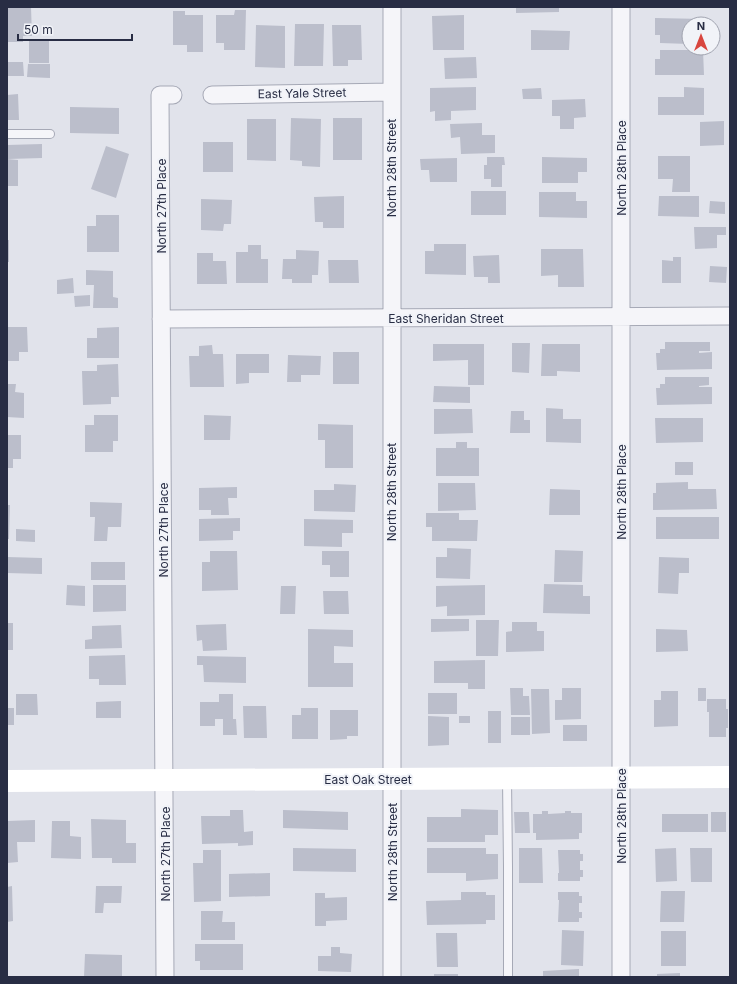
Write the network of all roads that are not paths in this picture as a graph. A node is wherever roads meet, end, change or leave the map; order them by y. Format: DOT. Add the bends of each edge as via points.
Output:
graph roads {
  1 [pos="392,7"];
  2 [pos="621,7"];
  3 [pos="392,92"];
  4 [pos="173,95"];
  5 [pos="212,95"];
  6 [pos="7,134"];
  7 [pos="50,134"];
  8 [pos="621,316"];
  9 [pos="730,316"];
  10 [pos="391,318"];
  11 [pos="162,319"];
  12 [pos="730,777"];
  13 [pos="507,778"];
  14 [pos="622,778"];
  15 [pos="392,779"];
  16 [pos="164,780"];
  17 [pos="7,781"];
  18 [pos="166,977"];
  19 [pos="392,977"];
  20 [pos="508,977"];
  21 [pos="621,977"];
  1 -- 3 [label="street, North 28th Street"];
  2 -- 8 [label="street, North 28th Place"];
  3 -- 5 [label="street, East Yale Street"];
  3 -- 10 [label="street, North 28th Street"];
  4 -- 11 [label="street, North 27th Place" via="160,95"];
  6 -- 7 [label="lane"];
  8 -- 9 [label="street, East Sheridan Street"];
  8 -- 10 [label="street, East Sheridan Street"];
  8 -- 14 [label="street, North 28th Place"];
  10 -- 11 [label="street, East Sheridan Street"];
  10 -- 15 [label="street, North 28th Street"];
  11 -- 16 [label="street, North 27th Place"];
  12 -- 14 [label="street, East Oak Street"];
  13 -- 14 [label="street, East Oak Street"];
  13 -- 15 [label="street, East Oak Street"];
  13 -- 20 [label="lane"];
  14 -- 21 [label="street, North 28th Place"];
  15 -- 16 [label="street, East Oak Street"];
  15 -- 19 [label="street, North 28th Street"];
  16 -- 17 [label="street, East Oak Street"];
  16 -- 18 [label="street, North 27th Place"];
}
